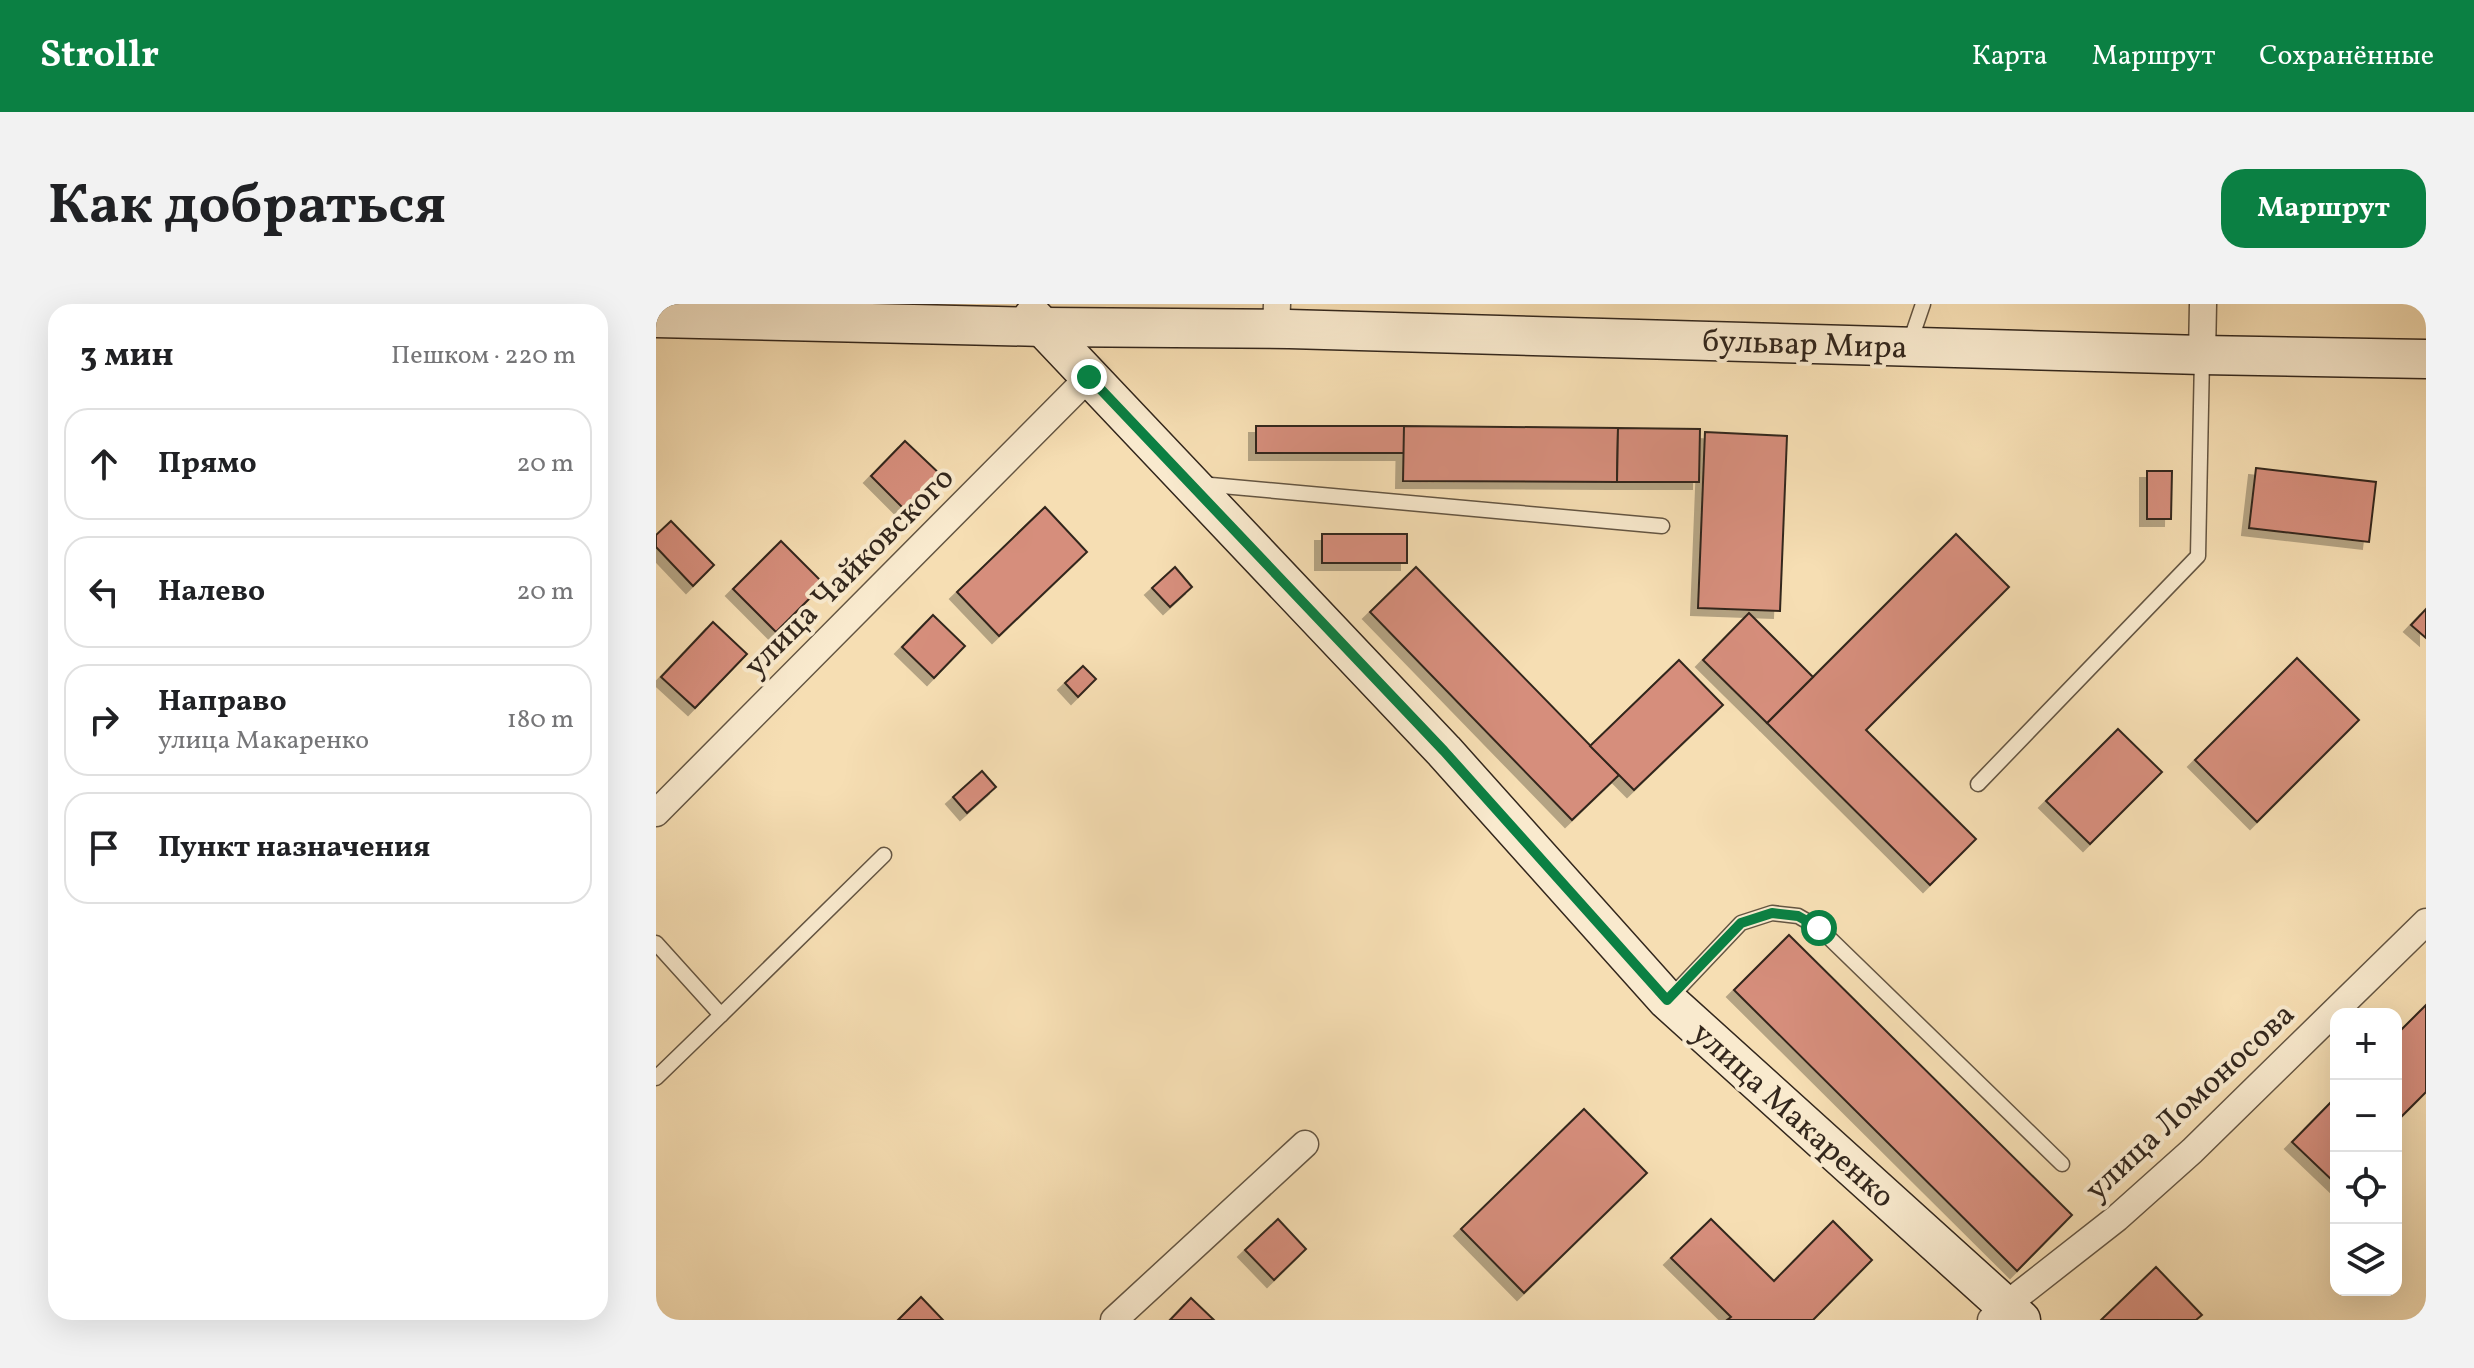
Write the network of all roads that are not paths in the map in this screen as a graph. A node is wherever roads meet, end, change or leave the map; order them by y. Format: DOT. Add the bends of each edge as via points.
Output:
graph roads {
  1 [pos="1923,304"];
  2 [pos="2203,304"];
  3 [pos="1032,315"];
  4 [pos="1276,316"];
  5 [pos="656,318"];
  6 [pos="1909,346"];
  7 [pos="2202,355"];
  8 [pos="2426,359"];
  9 [pos="1089,377"];
  10 [pos="1191,483"];
  11 [pos="1662,526"];
  12 [pos="1978,784"];
  13 [pos="656,813"];
  14 [pos="884,855"];
  15 [pos="2426,922"];
  16 [pos="656,943"];
  17 [pos="1667,1000"];
  18 [pos="721,1015"];
  19 [pos="656,1078"];
  20 [pos="1305,1144"];
  21 [pos="2062,1164"];
  22 [pos="2006,1315"];
  23 [pos="1114,1320"];
  1 -- 6 [label="lane"];
  2 -- 7 [label="street"];
  3 -- 4 [label="main road, бульвар Мира"];
  3 -- 5 [label="main road, бульвар Мира"];
  3 -- 9 [label="main road, улица Макаренко"];
  4 -- 6 [label="main road, бульвар Мира"];
  6 -- 7 [label="main road, бульвар Мира"];
  7 -- 8 [label="main road, бульвар Мира"];
  7 -- 12 [label="lane" via="2198,556"];
  9 -- 10 [label="main road, улица Макаренко"];
  9 -- 13 [label="street, улица Чайковского"];
  10 -- 11 [label="lane"];
  10 -- 17 [label="main road, улица Макаренко" via="1444,751"];
  14 -- 18 [label="lane"];
  15 -- 22 [label="street, улица Ломоносова" via="2192,1151"];
  16 -- 18 [label="lane"];
  17 -- 21 [label="lane" via="1741,923 1772,913 1798,916 1819,928"];
  17 -- 22 [label="main road, улица Макаренко"];
  18 -- 19 [label="lane"];
  20 -- 23 [label="street"];
}
